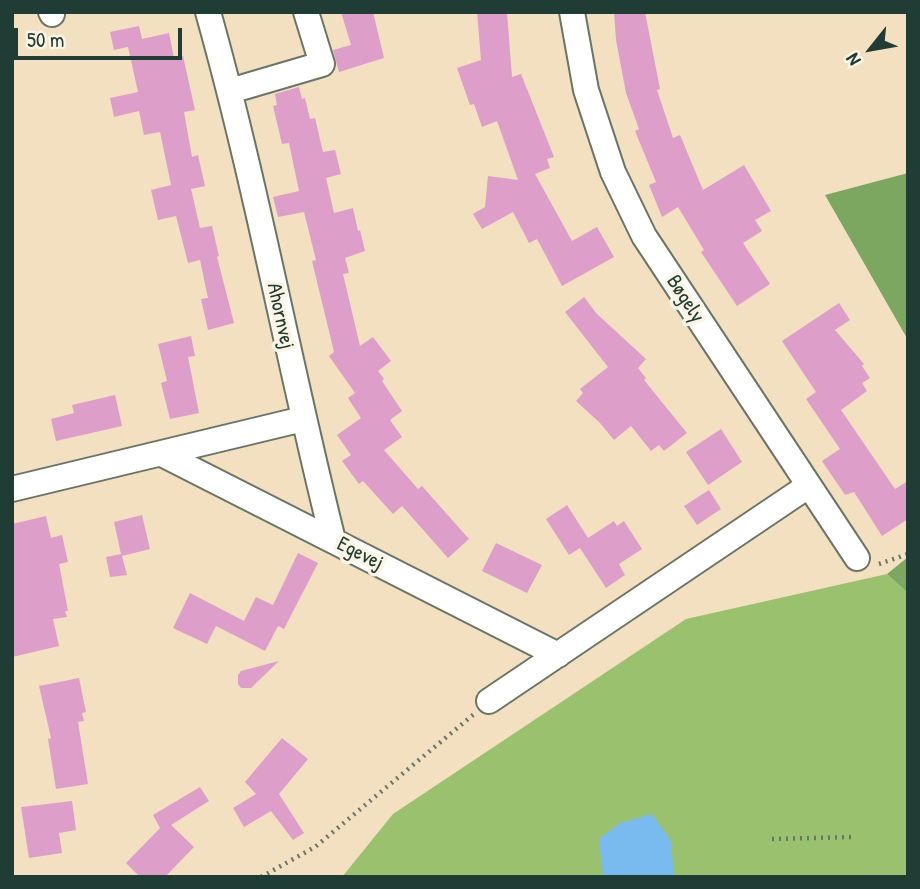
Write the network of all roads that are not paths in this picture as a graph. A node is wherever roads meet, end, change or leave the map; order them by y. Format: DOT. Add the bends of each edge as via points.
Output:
graph roads {
  1 [pos="208,12"];
  2 [pos="306,12"];
  3 [pos="572,12"];
  4 [pos="230,91"];
  5 [pos="303,419"];
  6 [pos="162,454"];
  7 [pos="808,486"];
  8 [pos="12,489"];
  9 [pos="333,540"];
  10 [pos="858,558"];
  11 [pos="558,655"];
  12 [pos="489,701"];
  1 -- 4 [label="street, Ahornvej"];
  2 -- 4 [label="street" via="322,64"];
  3 -- 7 [label="street, Bøgely" via="586,90 613,172 644,236"];
  4 -- 5 [label="street, Ahornvej"];
  5 -- 6 [label="street"];
  5 -- 9 [label="street, Ahornvej"];
  6 -- 8 [label="street"];
  6 -- 9 [label="street, Egevej"];
  7 -- 10 [label="street, Bøgely"];
  7 -- 11 [label="street"];
  9 -- 11 [label="street, Egevej"];
  11 -- 12 [label="street"];
}
